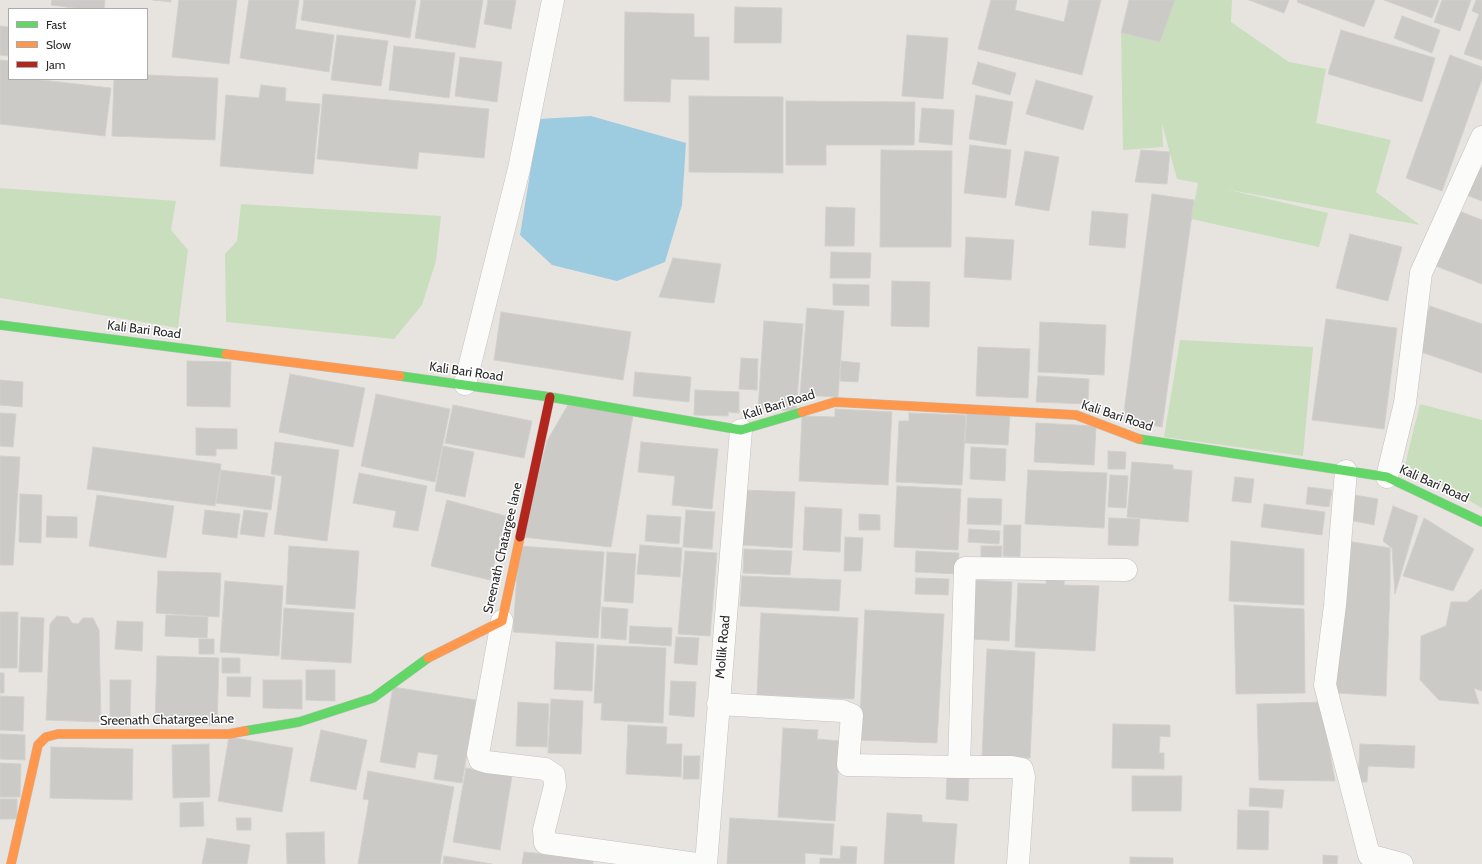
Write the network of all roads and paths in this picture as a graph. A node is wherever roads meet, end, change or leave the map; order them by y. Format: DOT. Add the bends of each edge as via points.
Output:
graph roads {
  1 [pos="554,0"];
  2 [pos="1482,138"];
  3 [pos="0,325"];
  4 [pos="465,384"];
  5 [pos="550,397"];
  6 [pos="741,430"];
  7 [pos="1346,471"];
  8 [pos="1387,477"];
  9 [pos="1482,522"];
  10 [pos="1126,570"];
  11 [pos="502,621"];
  12 [pos="718,704"];
  13 [pos="959,766"];
  14 [pos="11,864"];
  15 [pos="697,864"];
  16 [pos="706,864"];
  17 [pos="1018,864"];
  18 [pos="1402,864"];
  1 -- 4 [label="street" via="519,169"];
  2 -- 8 [label="street" via="1422,273 1405,403"];
  3 -- 4 [label="street, Kali Bari Road"];
  4 -- 5 [label="street, Kali Bari Road"];
  5 -- 6 [label="street, Kali Bari Road"];
  5 -- 11 [label="street, Sreenath Chatargee lane"];
  6 -- 7 [label="street, Kali Bari Road" via="835,402 1076,415 1141,440"];
  6 -- 12 [label="street, Mollik Road"];
  7 -- 8 [label="street, Kali Bari Road"];
  7 -- 18 [label="street" via="1335,605 1325,684 1369,854"];
  8 -- 9 [label="street, Kali Bari Road"];
  10 -- 13 [label="street" via="965,568"];
  11 -- 14 [label="street, Sreenath Chatargee lane" via="428,658 374,698 299,722 229,734 58,734 46,737 38,745"];
  11 -- 15 [label="street" via="478,754 480,760 487,762 545,769 554,775 555,786 544,830 545,843"];
  12 -- 13 [label="street" via="842,712 852,715 848,765"];
  12 -- 16 [label="street, Mollik Road"];
  13 -- 17 [label="street" via="1022,769 1024,777"];
}
